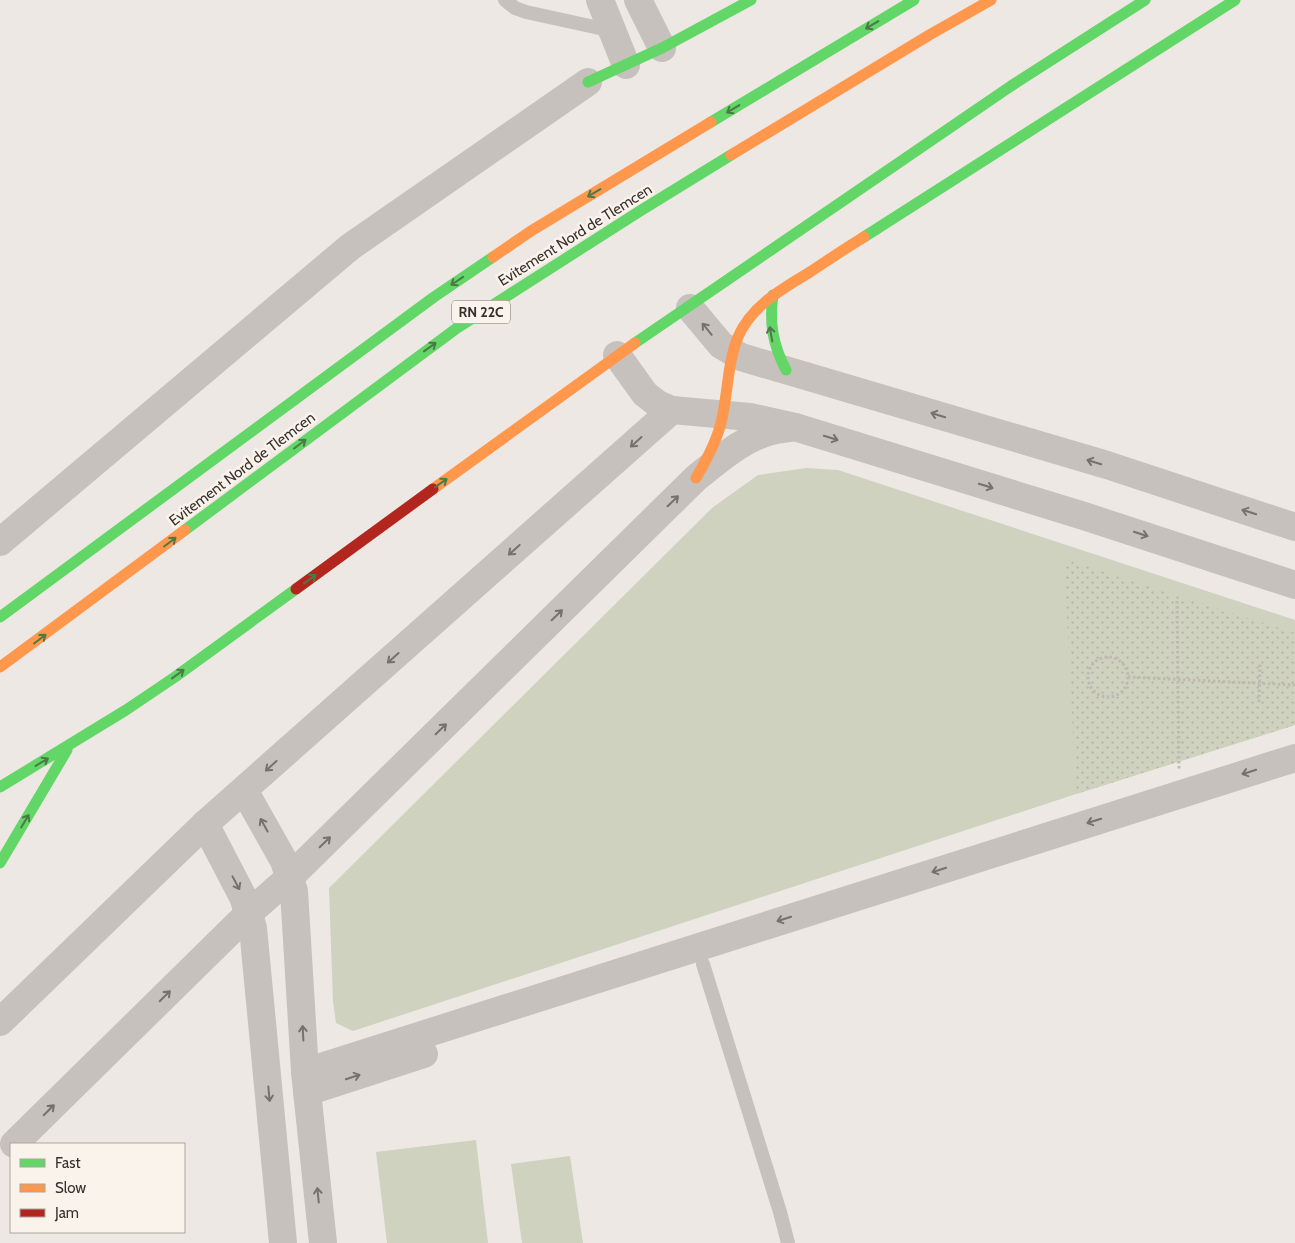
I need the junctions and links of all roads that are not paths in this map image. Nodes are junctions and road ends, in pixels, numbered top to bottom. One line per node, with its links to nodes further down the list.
1 (505, 0): 9 (lane)
2 (600, 0): 9 (street)
3 (638, 0): 10 (street)
4 (751, 0): 10 (main road)
5 (914, 0): 25 (main road, Evitement Nord de Tlemcen / RN 22C, one-way to 25)
6 (992, 0): 26 (main road, Evitement Nord de Tlemcen / RN 22C, one-way to 6)
7 (1145, 0): 14 (main road)
8 (1235, 0): 13 (main road)
9 (612, 31): 11 (street)
10 (662, 48): 11 (main road)
11 (626, 65): 12 (main road)
12 (588, 82): 23 (street)
13 (773, 294): 15 (main road); 17 (main road, one-way to 13)
14 (690, 308): 15 (street, one-way to 14); 16 (main road)
15 (732, 352): 17 (street); 19 (main road)
16 (617, 355): 18 (street); 27 (main road, one-way to 16)
17 (786, 370): 22 (street, one-way to 17)
18 (672, 410): 19 (street); 31 (street, one-way to 31)
19 (723, 415): 20 (street); 21 (main road)
20 (795, 427): 21 (street); 24 (street, one-way to 24)
21 (696, 478): 34 (street, one-way to 21)
22 (1295, 527)
23 (0, 542)
24 (1295, 585)
25 (0, 618)
26 (0, 667)
27 (68, 747): 30 (main road, one-way to 27); 33 (main road, one-way to 27)
28 (1295, 758): 38 (street, one-way to 38)
29 (1295, 776): 36 (street)
30 (0, 787)
31 (244, 790): 32 (street); 34 (street, one-way to 31)
32 (205, 824): 35 (street, one-way to 35); 37 (street)
33 (0, 862)
34 (290, 877): 35 (street); 38 (street, one-way to 34)
35 (249, 913): 39 (street, one-way to 35); 42 (street, one-way to 42)
36 (703, 964): 38 (street, one-way to 36); 44 (lane)
37 (0, 1022)
38 (306, 1082): 43 (street, one-way to 38)
39 (15, 1143)
40 (10, 1148): 41 (street)
41 (0, 1158)
42 (283, 1243)
43 (323, 1243)
44 (788, 1243)

